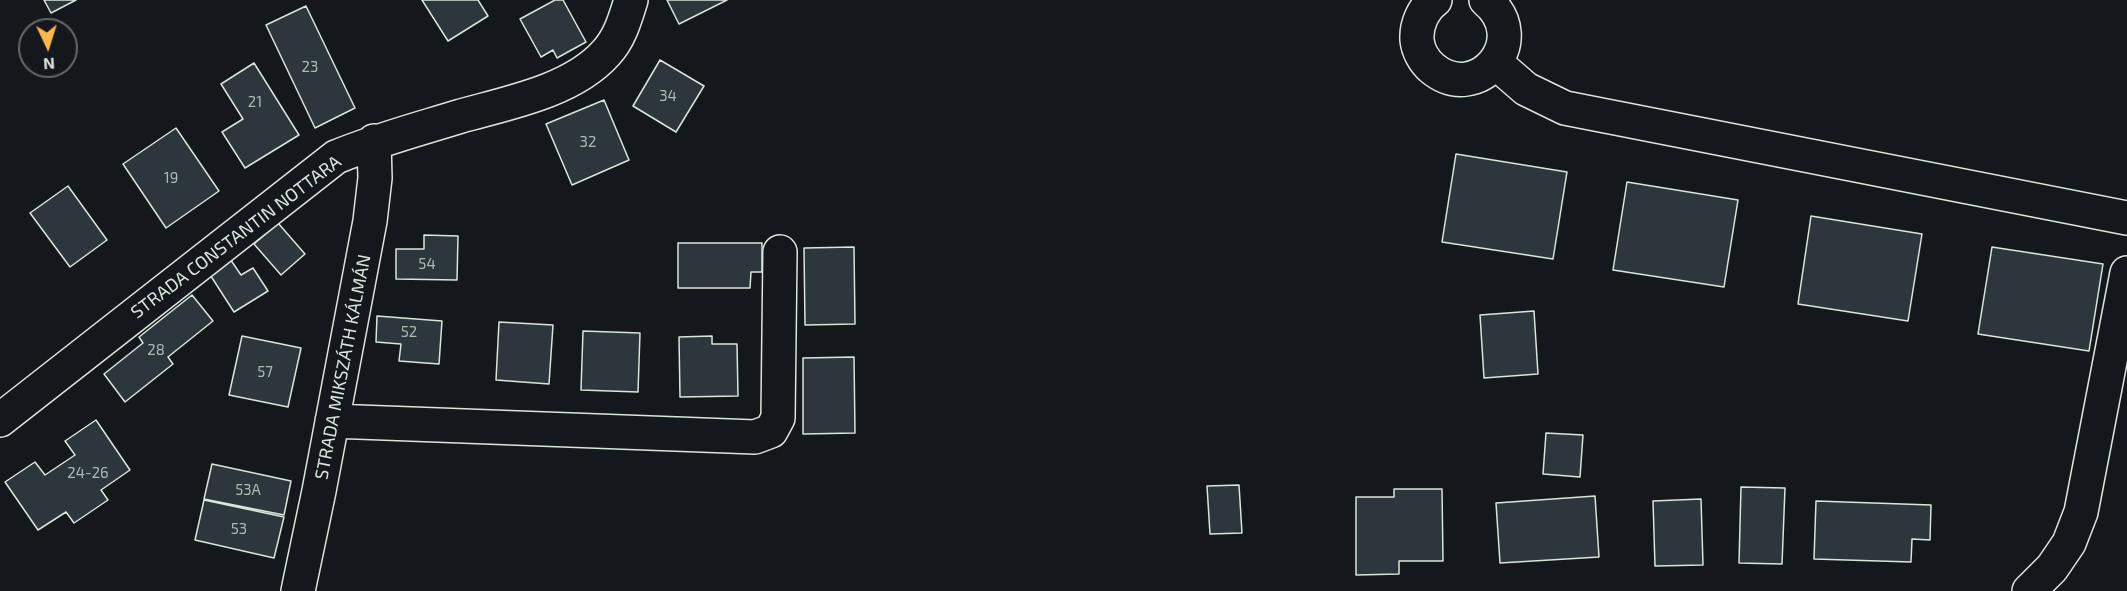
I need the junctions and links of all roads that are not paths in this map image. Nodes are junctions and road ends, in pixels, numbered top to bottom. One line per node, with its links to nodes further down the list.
1 (631, 0): 5 (street, STRADA CONSTANTIN NOTTARA)
2 (1435, 0): 4 (street)
3 (1486, 0): 4 (street)
4 (1496, 63): 6 (street)
5 (374, 141): 9 (street, STRADA CONSTANTIN NOTTARA); 10 (street, STRADA MIKSZÁTH KÁLMÁN)
6 (2127, 218)
7 (780, 252): 10 (street)
8 (2127, 273): 12 (street)
9 (0, 420)
10 (332, 421): 11 (street, STRADA MIKSZÁTH KÁLMÁN)
11 (298, 591)
12 (2029, 591)

